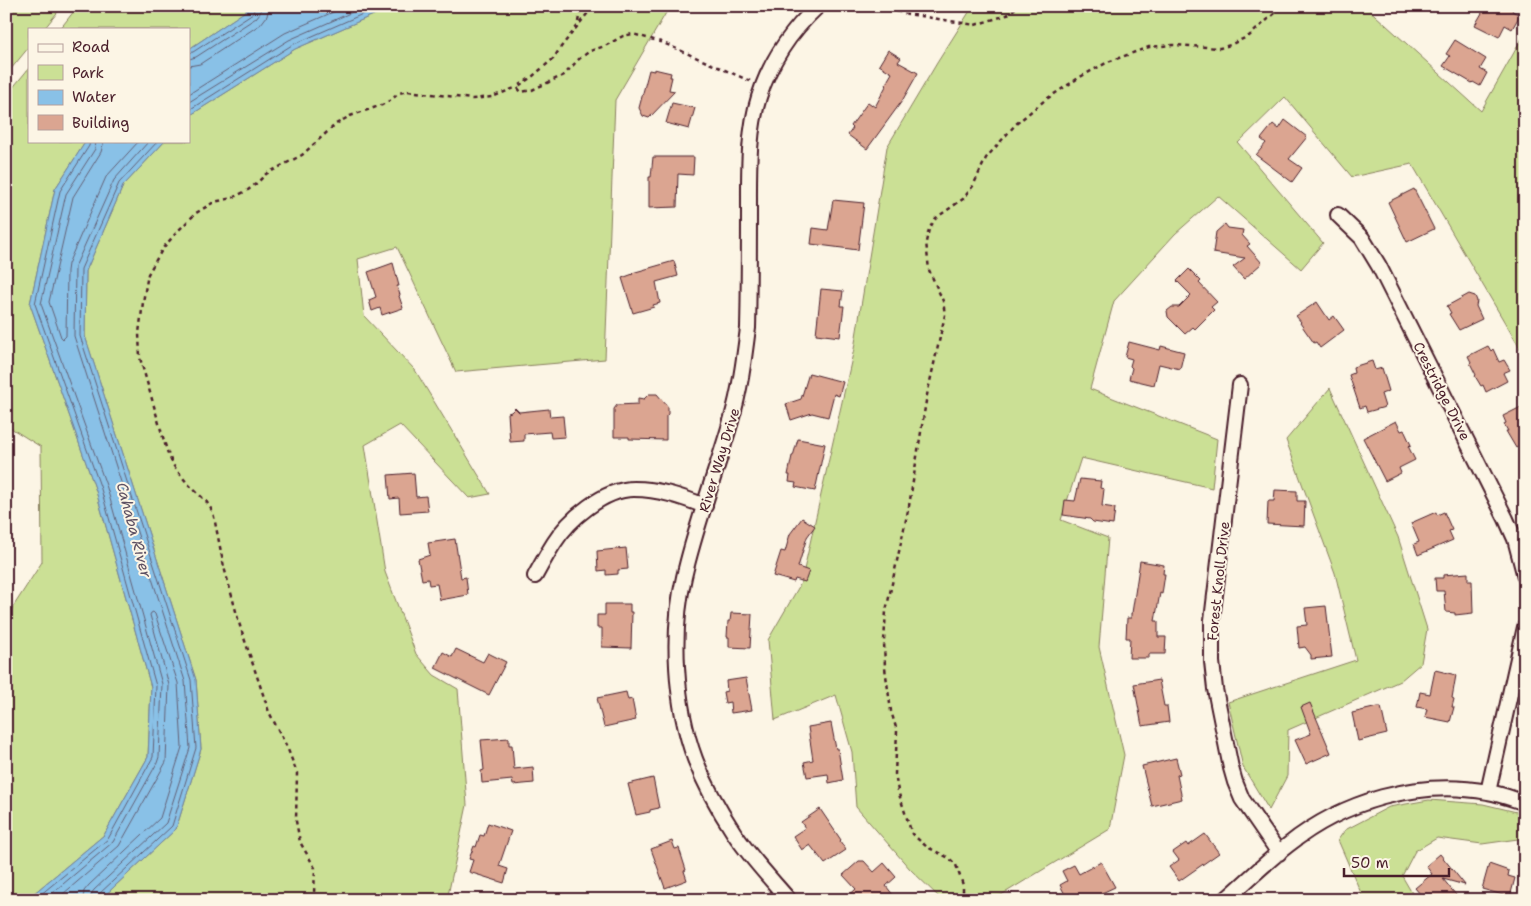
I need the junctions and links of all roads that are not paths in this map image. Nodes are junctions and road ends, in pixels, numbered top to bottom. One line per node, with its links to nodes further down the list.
1 (818, 6): 4 (street, River Way Drive)
2 (1338, 215): 6 (street, Crestridge Drive)
3 (1240, 385): 10 (street, Forest Knoll Drive)
4 (705, 506): 5 (street); 11 (street, River Way Drive)
5 (535, 576)
6 (1525, 578)
7 (1525, 627): 8 (street)
8 (1488, 792): 9 (street); 10 (street)
9 (1525, 803)
10 (1279, 853): 12 (street)
11 (789, 900)
12 (1224, 900)

